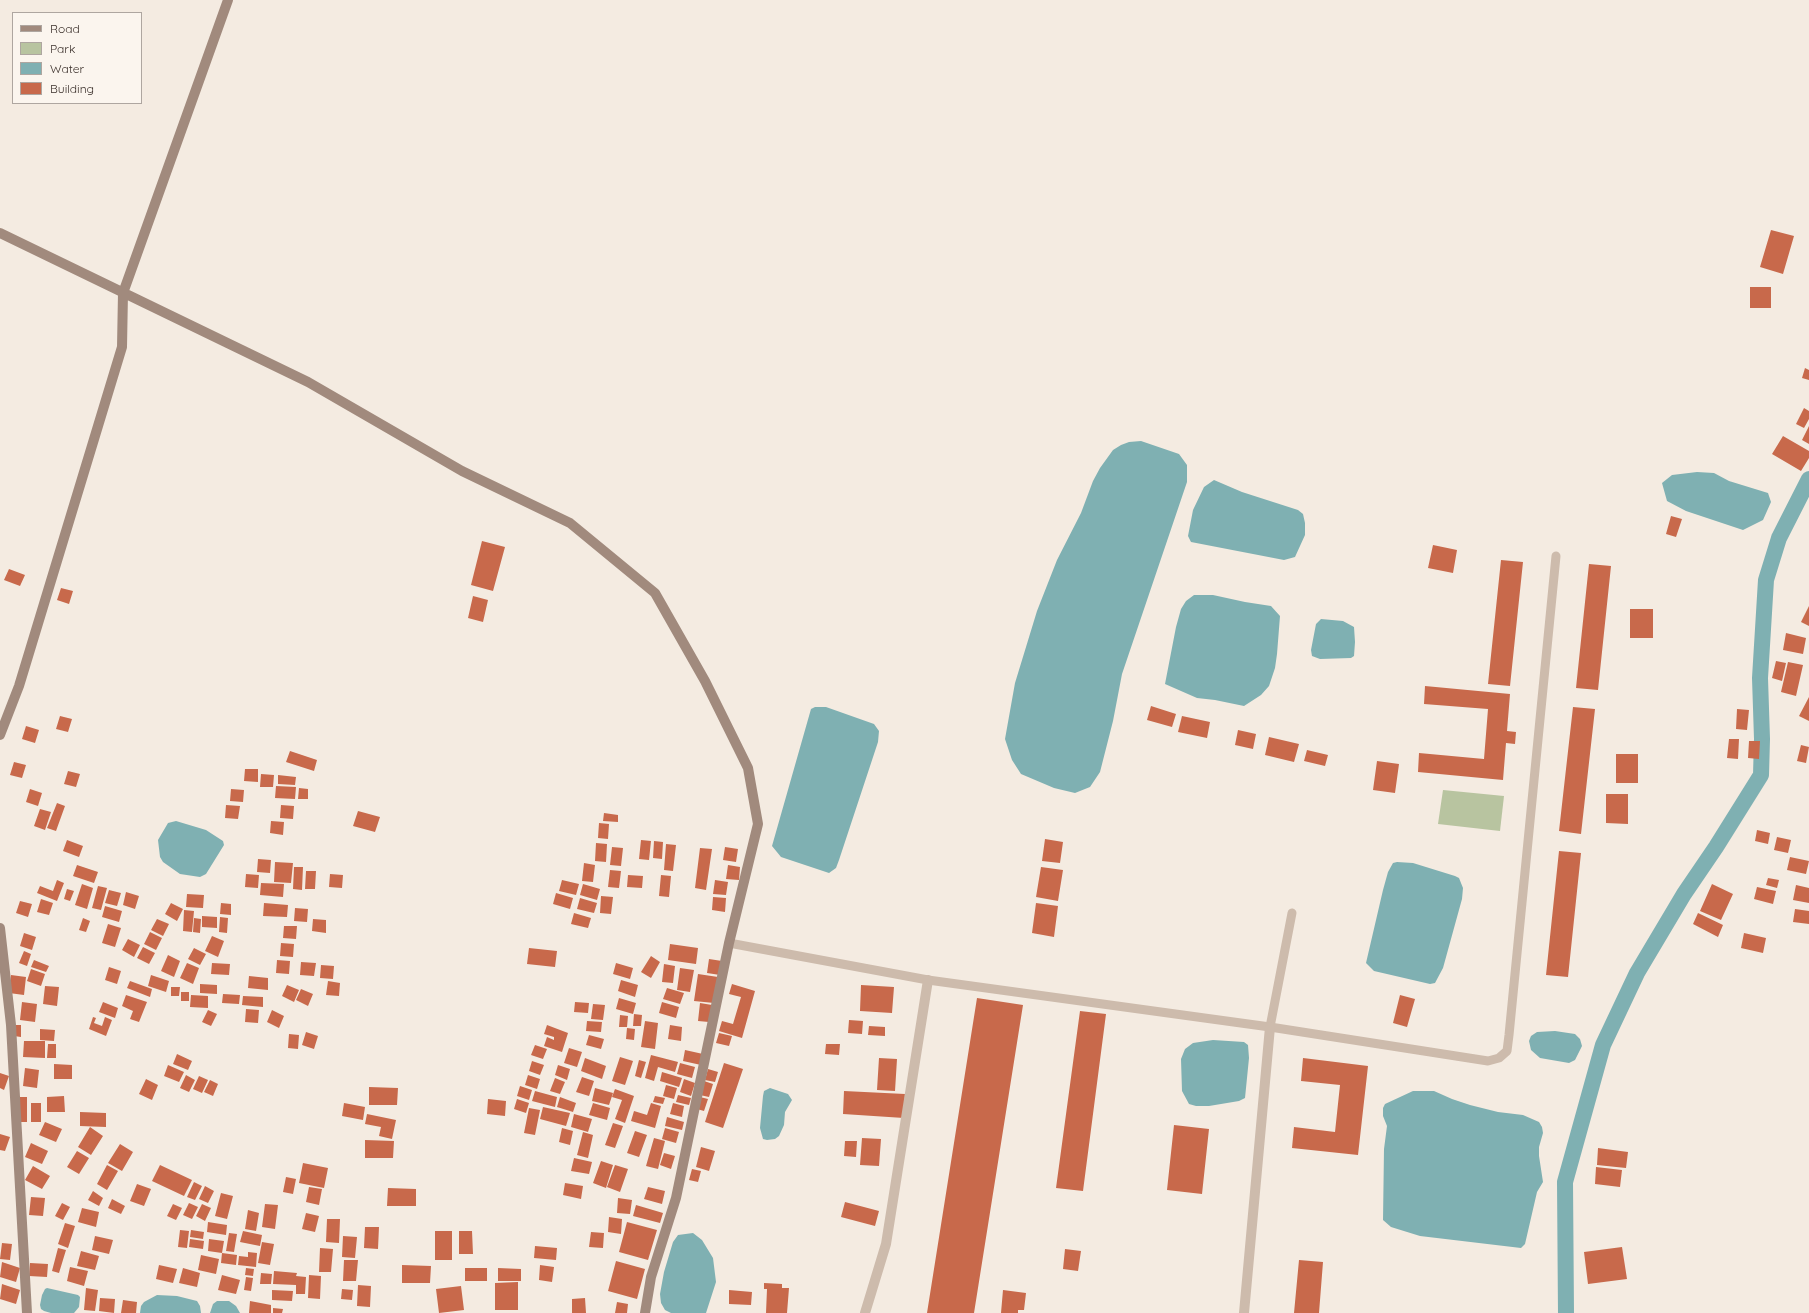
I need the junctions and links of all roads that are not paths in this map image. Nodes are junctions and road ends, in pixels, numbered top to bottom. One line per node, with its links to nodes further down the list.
1 (228, 0): 3 (street)
2 (0, 233): 3 (street)
3 (123, 293): 5 (street); 8 (street)
4 (1556, 556): 10 (lane)
5 (0, 735)
6 (1292, 913): 10 (lane)
7 (0, 928): 11 (street)
8 (729, 943): 9 (lane); 12 (street)
9 (928, 980): 10 (lane); 13 (street)
10 (1270, 1027): 14 (street)
11 (27, 1313)
12 (645, 1313)
13 (865, 1313)
14 (1244, 1313)

